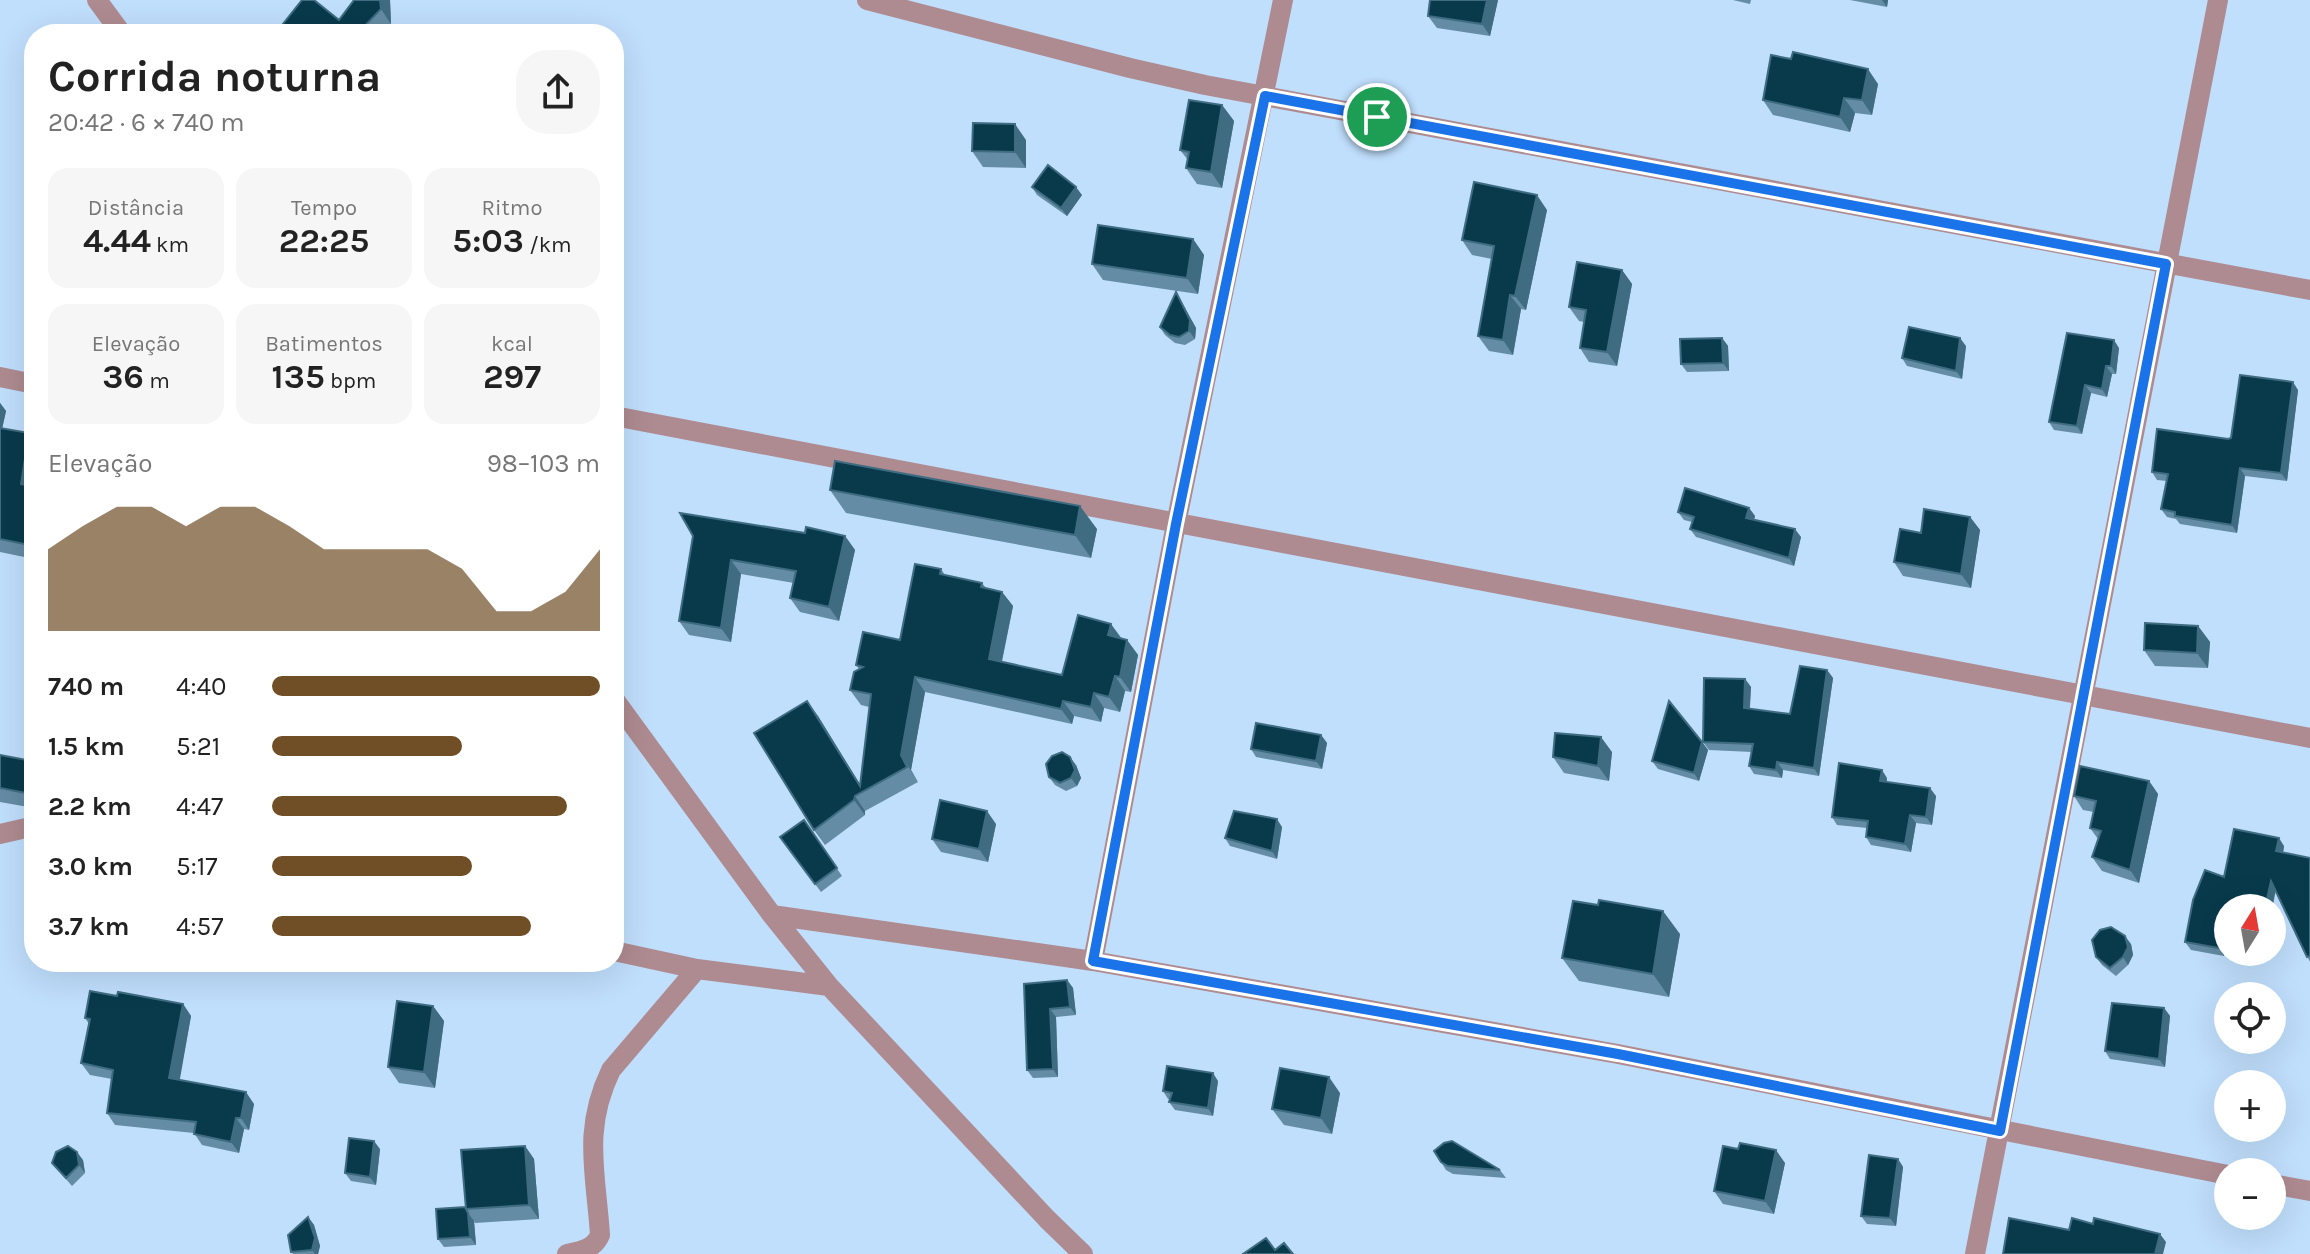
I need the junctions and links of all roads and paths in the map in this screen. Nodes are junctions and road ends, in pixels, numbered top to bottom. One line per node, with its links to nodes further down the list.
1 (97, 0): 5 (street)
2 (867, 0): 6 (street)
3 (1283, 0): 6 (street)
4 (2218, 0): 7 (street)
5 (115, 24)
6 (1265, 96): 7 (street); 12 (street)
7 (2166, 264): 8 (street); 13 (street)
8 (2310, 290)
9 (0, 377): 10 (street)
10 (24, 382)
11 (624, 418): 12 (street)
12 (1176, 524): 13 (street); 22 (street)
13 (2083, 694): 15 (street); 25 (street)
14 (624, 713): 20 (street)
15 (2310, 738)
16 (0, 822): 17 (street)
17 (24, 828)
18 (24, 830): 19 (street)
19 (0, 834)
20 (772, 915): 22 (street); 24 (street)
21 (624, 953): 23 (street)
22 (1093, 961): 25 (street)
23 (697, 969): 24 (street); 29 (street)
24 (829, 986): 30 (street)
25 (2000, 1131): 26 (street); 31 (street)
26 (2214, 1172)
27 (2286, 1187): 28 (street)
28 (2310, 1191)
29 (567, 1254)
30 (1083, 1254)
31 (1975, 1254)

